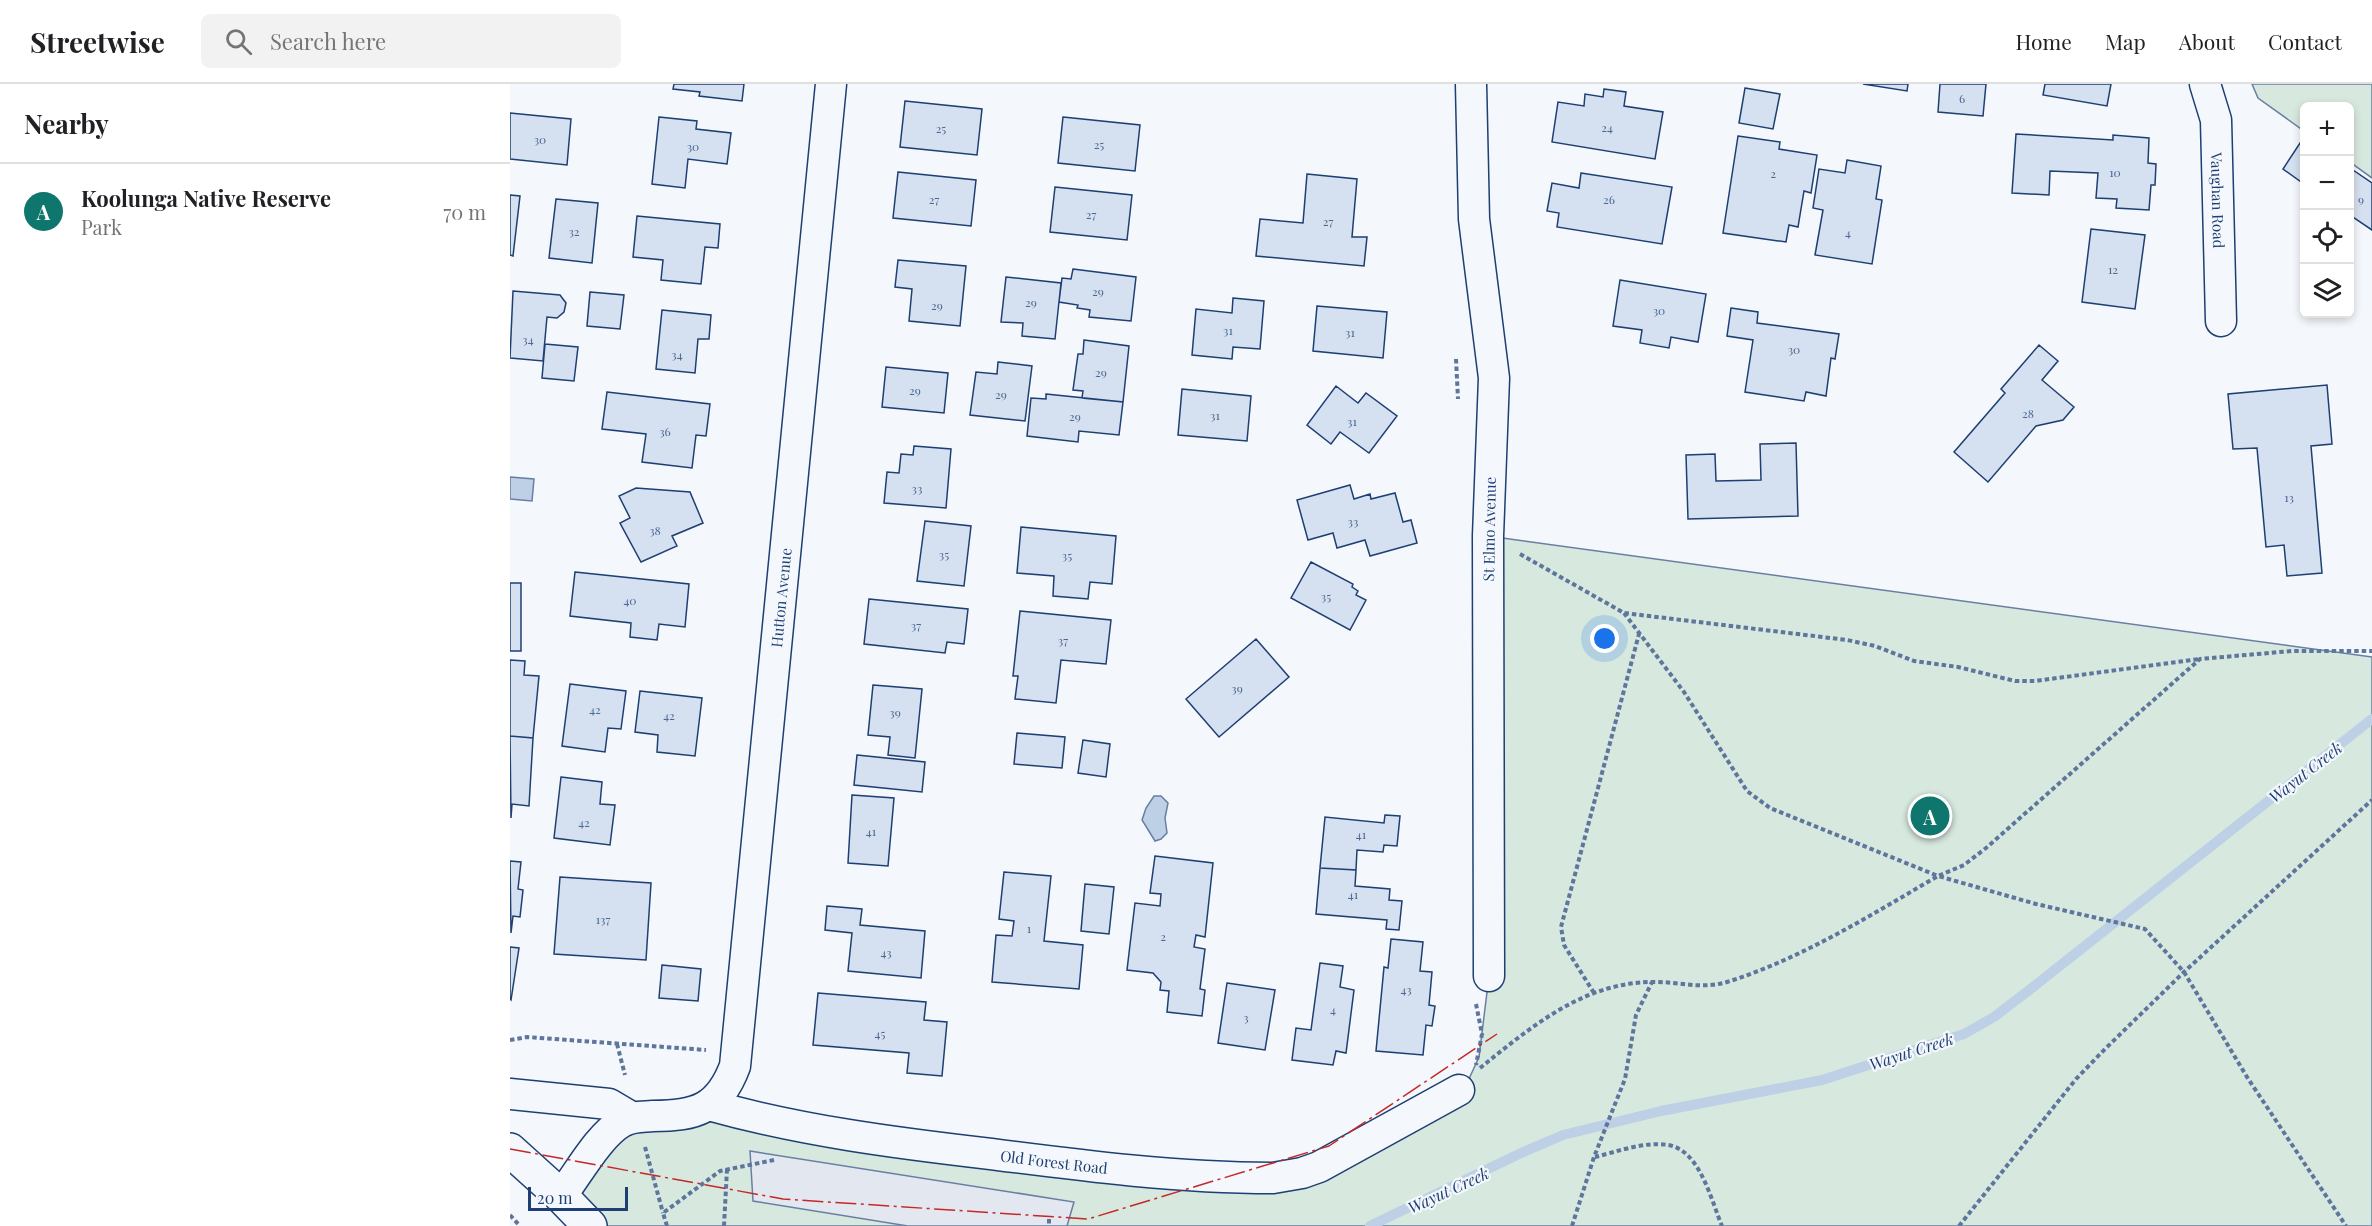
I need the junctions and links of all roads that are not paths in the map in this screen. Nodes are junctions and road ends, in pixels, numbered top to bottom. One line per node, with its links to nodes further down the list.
1 (831, 84): 8 (street, Hutton Avenue)
2 (1471, 84): 5 (street, St Elmo Avenue)
3 (2205, 84): 4 (street, Vaughan Road)
4 (2221, 321)
5 (1482, 988)
6 (1459, 1090): 8 (street, Old Forest Road)
7 (510, 1094): 9 (street)
8 (709, 1105): 9 (street)
9 (638, 1129): 11 (street)
10 (510, 1150): 11 (main road)
11 (561, 1196): 12 (main road)
12 (590, 1226)

